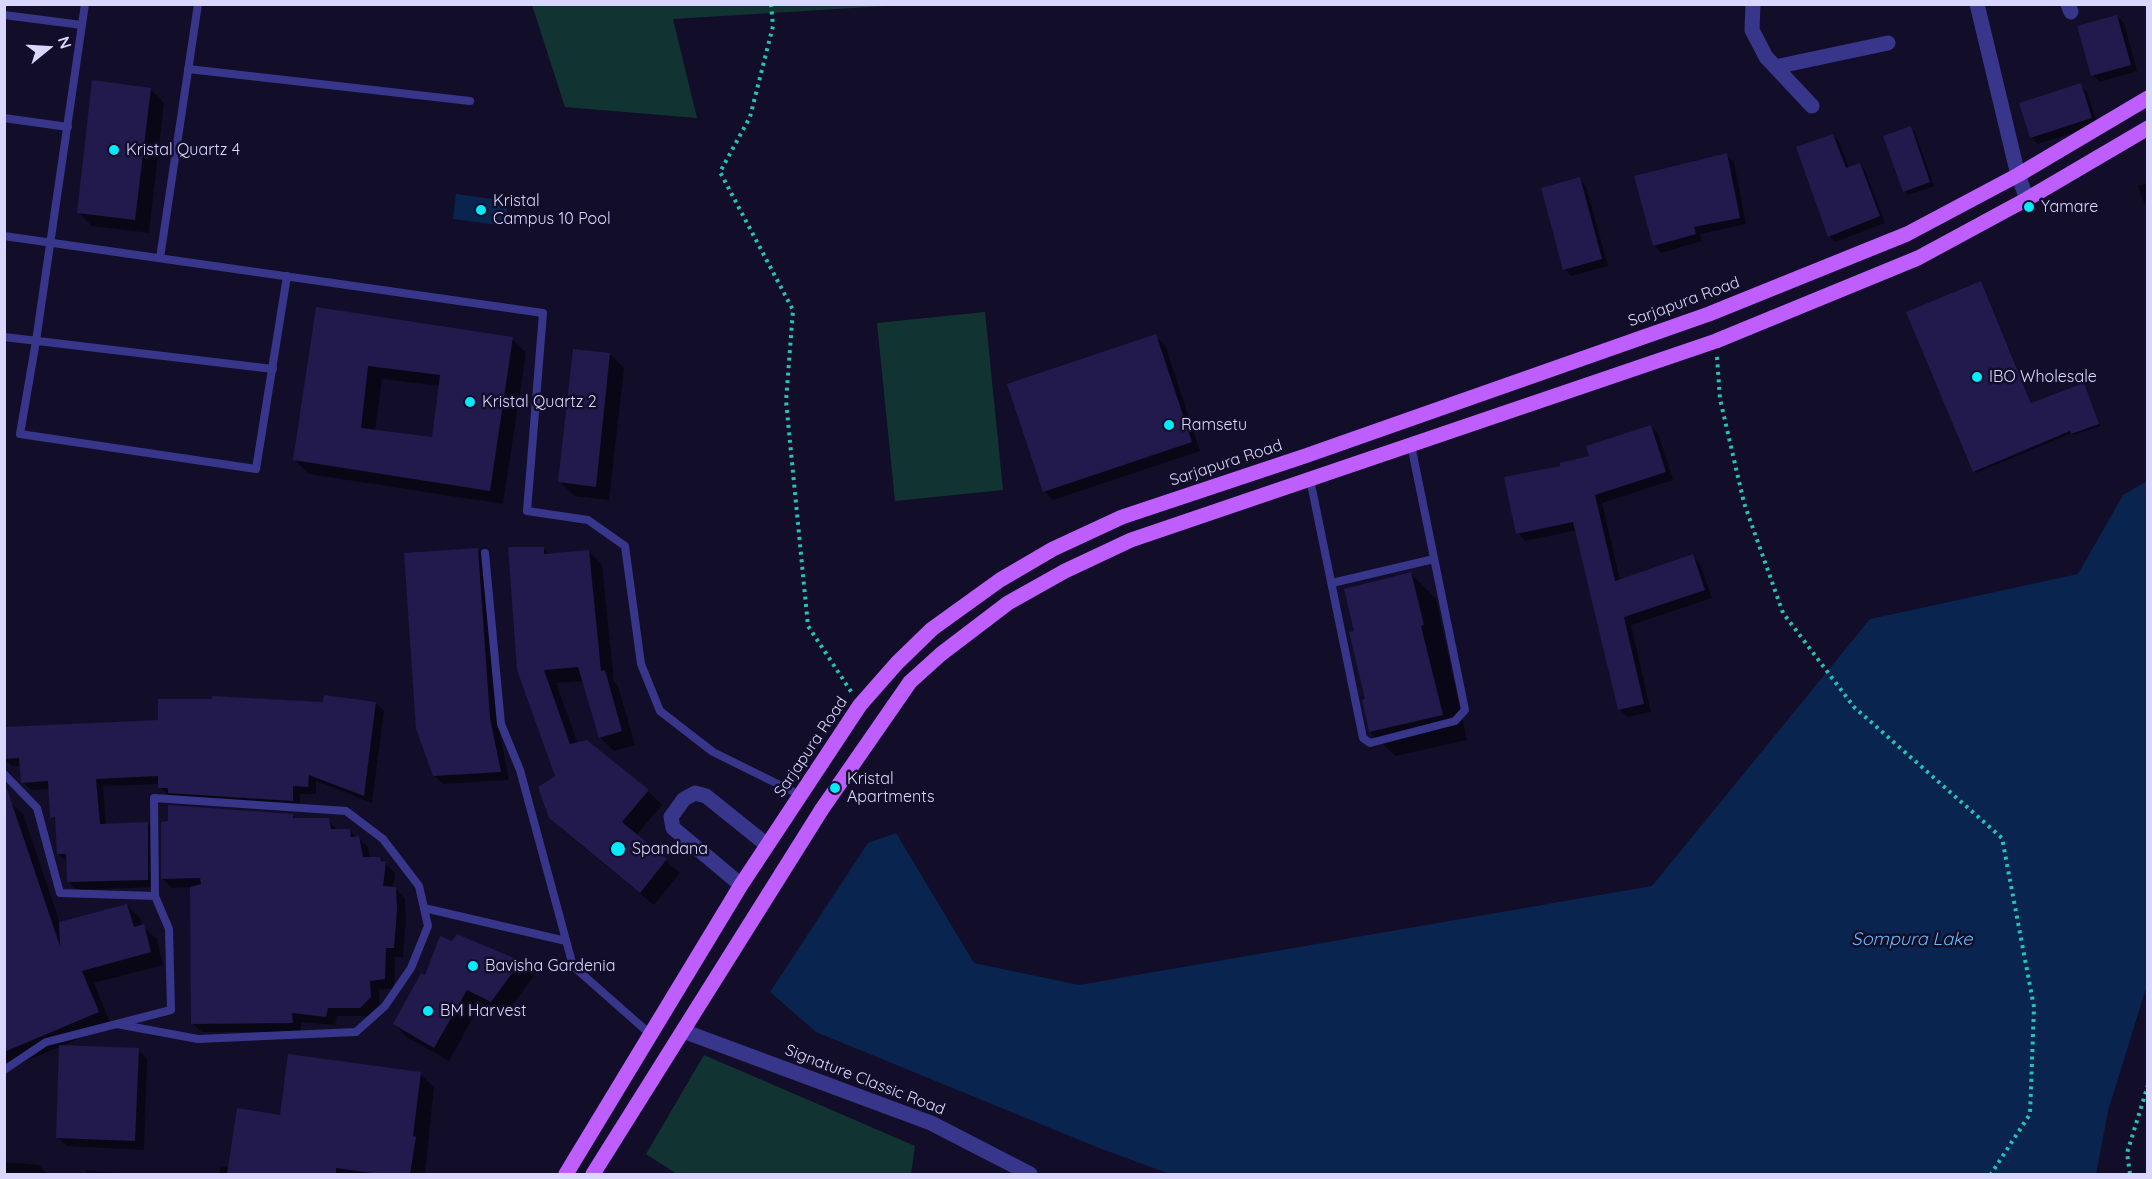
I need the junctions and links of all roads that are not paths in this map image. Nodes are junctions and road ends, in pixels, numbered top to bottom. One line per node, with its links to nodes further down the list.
1 (85, 4): 6 (lane)
2 (198, 4): 9 (lane)
3 (1753, 4): 8 (street)
4 (1977, 4): 16 (street)
5 (4, 15): 6 (lane)
6 (82, 25): 14 (lane)
7 (1888, 43): 8 (street)
8 (1775, 67): 12 (street)
9 (188, 69): 11 (lane); 20 (lane)
10 (2148, 98): 16 (main road, Sarjapura Road)
11 (470, 101)
12 (1812, 106)
13 (4, 118): 14 (lane)
14 (68, 127): 19 (lane)
15 (2148, 128): 17 (main road)
16 (2018, 175): 17 (street); 25 (main road, Sarjapura Road)
17 (2027, 199): 26 (main road)
18 (4, 236): 19 (lane)
19 (51, 242): 20 (lane); 23 (lane)
20 (160, 258): 21 (lane)
21 (286, 276): 24 (lane); 33 (lane)
22 (4, 337): 23 (lane)
23 (36, 341): 24 (lane); 24 (lane)
24 (273, 369)
25 (1476, 396): 26 (main road); 33 (main road, Sarjapura Road)
26 (1486, 420): 27 (main road)
27 (1411, 446): 28 (main road); 30 (lane)
28 (1310, 478): 31 (lane); 34 (main road)
29 (484, 554): 39 (lane)
30 (1434, 559): 31 (lane); 31 (lane)
31 (1332, 584)
32 (4, 774): 37 (lane)
33 (800, 795): 34 (main road); 35 (main road, Sarjapura Road)
34 (822, 809): 41 (main road)
35 (767, 845): 36 (main road, Sarjapura Road); 36 (street)
36 (741, 885): 42 (main road, Sarjapura Road)
37 (155, 896): 38 (lane); 40 (lane)
38 (424, 908): 39 (lane); 40 (lane)
39 (566, 941): 42 (lane)
40 (117, 1024): 43 (lane)
41 (683, 1031): 45 (main road); 46 (street, Signature Classic Road)
42 (650, 1034): 44 (main road, Sarjapura Road)
43 (4, 1070)
44 (570, 1168): 45 (main road)
45 (593, 1174)
46 (1030, 1174)

